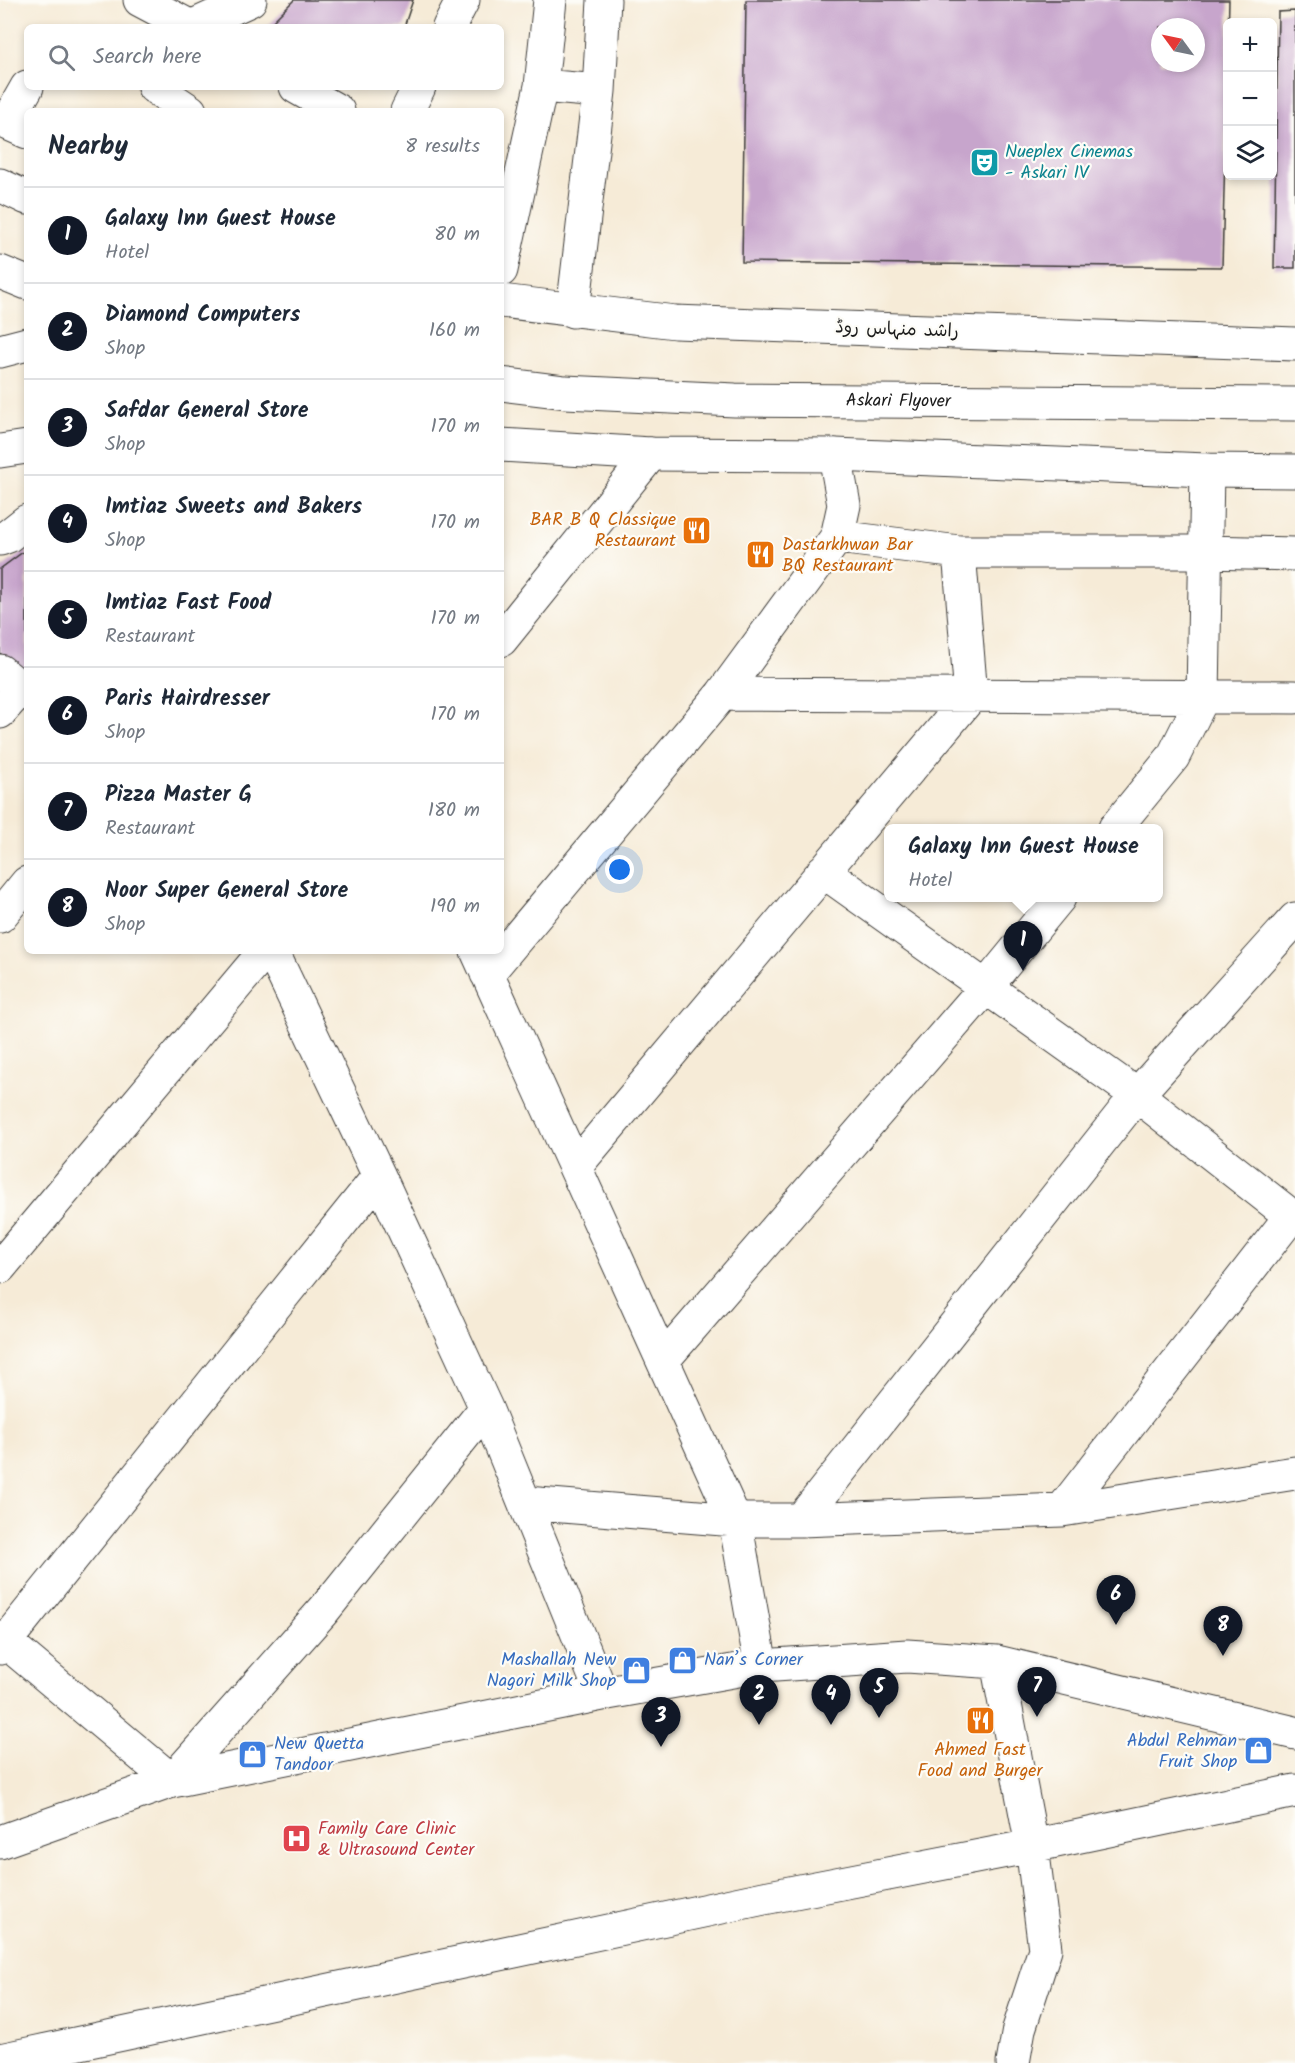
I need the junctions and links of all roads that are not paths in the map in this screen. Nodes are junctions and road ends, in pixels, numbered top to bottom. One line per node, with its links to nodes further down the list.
1 (140, 0): 6 (street)
2 (250, 0): 7 (street)
3 (463, 0): 8 (street)
4 (550, 0): 9 (street)
5 (604, 0): 14 (street)
6 (185, 24)
7 (198, 24)
8 (451, 24)
9 (541, 86): 14 (street); 21 (street)
10 (26, 90): 18 (street)
11 (158, 90): 15 (street)
12 (301, 90): 16 (street)
13 (417, 90): 17 (street)
14 (599, 91): 25 (street)
15 (186, 108)
16 (333, 108)
17 (408, 108)
18 (11, 124)
19 (0, 185): 20 (street)
20 (24, 197)
21 (504, 256)
22 (0, 272): 23 (street)
23 (24, 282)
24 (504, 301): 25 (street, راشد منہاس روڈ)
25 (573, 311): 26 (street, راشد منہاس روڈ)
26 (1295, 344)
27 (24, 345): 28 (street)
28 (0, 351)
29 (504, 384): 30 (street, Askari Flyover)
30 (1295, 404)
31 (504, 445): 34 (street)
32 (24, 447): 33 (street)
33 (0, 451)
34 (651, 454): 35 (street); 44 (street)
35 (835, 455): 36 (street); 39 (street)
36 (1208, 470): 37 (street); 42 (street)
37 (1295, 471)
38 (24, 523): 40 (street)
39 (837, 537): 41 (street); 45 (street)
40 (0, 539)
41 (959, 552): 42 (street); 46 (street)
42 (1206, 552): 43 (street); 47 (street)
43 (1295, 554)
44 (504, 636)
45 (722, 694): 46 (street); 55 (street)
46 (971, 696): 47 (street); 50 (street)
47 (1203, 697): 48 (street); 49 (street)
48 (1295, 697)
49 (1118, 824)
50 (823, 871): 59 (street); 61 (street)
51 (24, 888): 53 (street)
52 (1055, 902): 59 (street)
53 (0, 916)
54 (1295, 919): 60 (street)
55 (504, 937)
56 (262, 954): 64 (street)
57 (273, 954): 62 (street)
58 (482, 962): 61 (street)
59 (985, 988): 60 (street); 65 (street)
60 (1137, 1095): 63 (street); 71 (street)
61 (575, 1167): 65 (street)
62 (379, 1176): 66 (street); 72 (street)
63 (1293, 1217): 69 (street)
64 (0, 1267)
65 (663, 1360): 70 (street)
66 (486, 1408): 68 (street); 77 (street)
67 (1295, 1473): 69 (street)
68 (526, 1503): 70 (street); 75 (street)
69 (1062, 1510): 71 (street)
70 (735, 1520): 71 (street); 74 (street)
71 (801, 1520)
72 (2, 1642): 77 (street)
73 (997, 1662): 74 (street); 76 (street); 80 (street)
74 (761, 1666): 75 (street)
75 (602, 1694): 77 (street)
76 (1295, 1733)
77 (172, 1781): 79 (street)
78 (1295, 1791): 80 (street)
79 (0, 1842)
80 (1032, 1846): 81 (street); 82 (street)
81 (0, 2060)
82 (1013, 2063)

